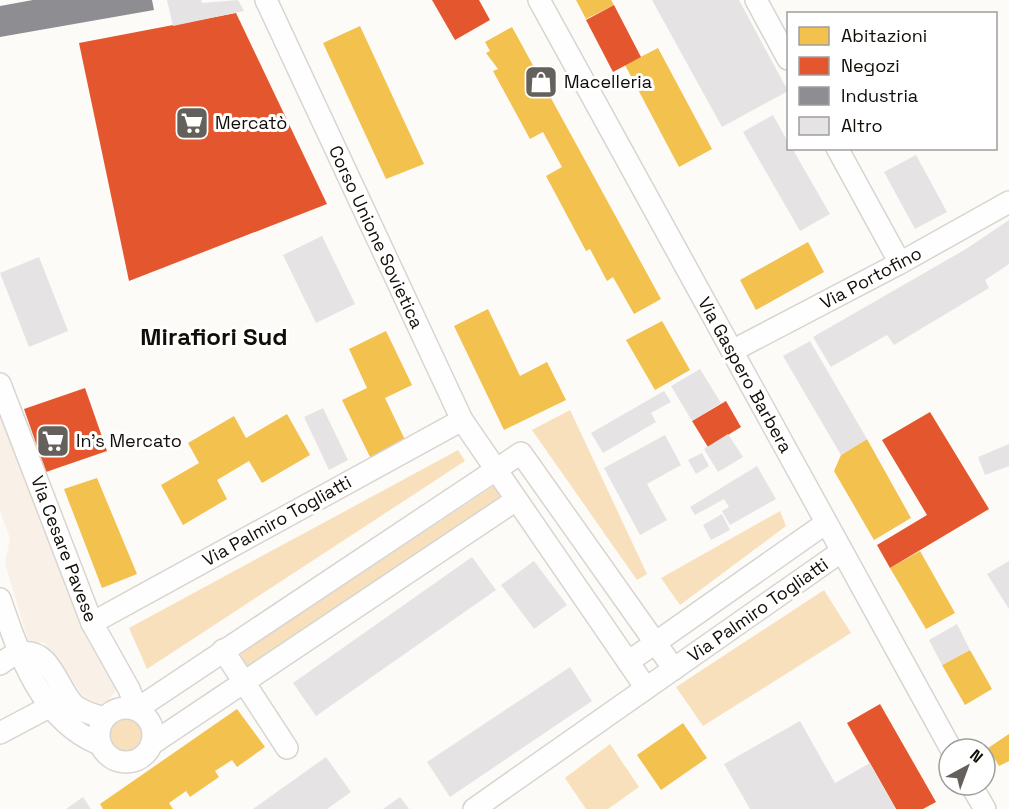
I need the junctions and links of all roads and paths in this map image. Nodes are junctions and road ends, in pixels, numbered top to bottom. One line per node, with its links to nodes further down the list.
1 (266, 0): 10 (street, Corso Unione Sovietica)
2 (539, 0): 8 (street, Via Gaspero Barbera)
3 (756, 0): 4 (street)
4 (787, 55)
5 (838, 150): 7 (street)
6 (1009, 202): 7 (street, Via Portofino)
7 (900, 263): 8 (street, Via Portofino)
8 (732, 351): 13 (street, Via Gaspero Barbera)
9 (0, 384): 16 (street, Via Cesare Pavese)
10 (462, 420): 11 (street, Corso Unione Sovietica); 16 (street, Via Palmiro Togliatti)
11 (495, 469): 12 (street); 17 (street, Via Palmiro Togliatti); 18 (street, Via Palmiro Togliatti)
12 (516, 500): 20 (street); 23 (street)
13 (825, 523): 14 (street, Via Gaspero Barbera); 17 (street, Via Palmiro Togliatti)
14 (842, 551): 22 (street, Via Palmiro Togliatti); 29 (street, Via Gaspero Barbera)
15 (1, 608): 19 (street)
16 (92, 623): 26 (street, Via Cesare Pavese)
17 (655, 643): 20 (street, Via Palmiro Togliatti); 22 (street, Via Palmiro Togliatti)
18 (223, 650): 23 (street); 26 (street, Via Palmiro Togliatti)
19 (20, 652): 21 (street); 25 (street); 27 (street)
20 (628, 662): 24 (street)
21 (0, 664)
22 (674, 669): 24 (street, Via Palmiro Togliatti)
23 (243, 681): 30 (street); 32 (street)
24 (646, 688): 33 (street, Via Palmiro Togliatti)
25 (49, 707): 28 (street); 31 (street)
26 (137, 710): 27 (street); 30 (street)
27 (104, 718): 31 (street)
28 (0, 733)
29 (944, 737)
30 (153, 743): 31 (street)
31 (99, 744)
32 (287, 748)
33 (474, 809)

